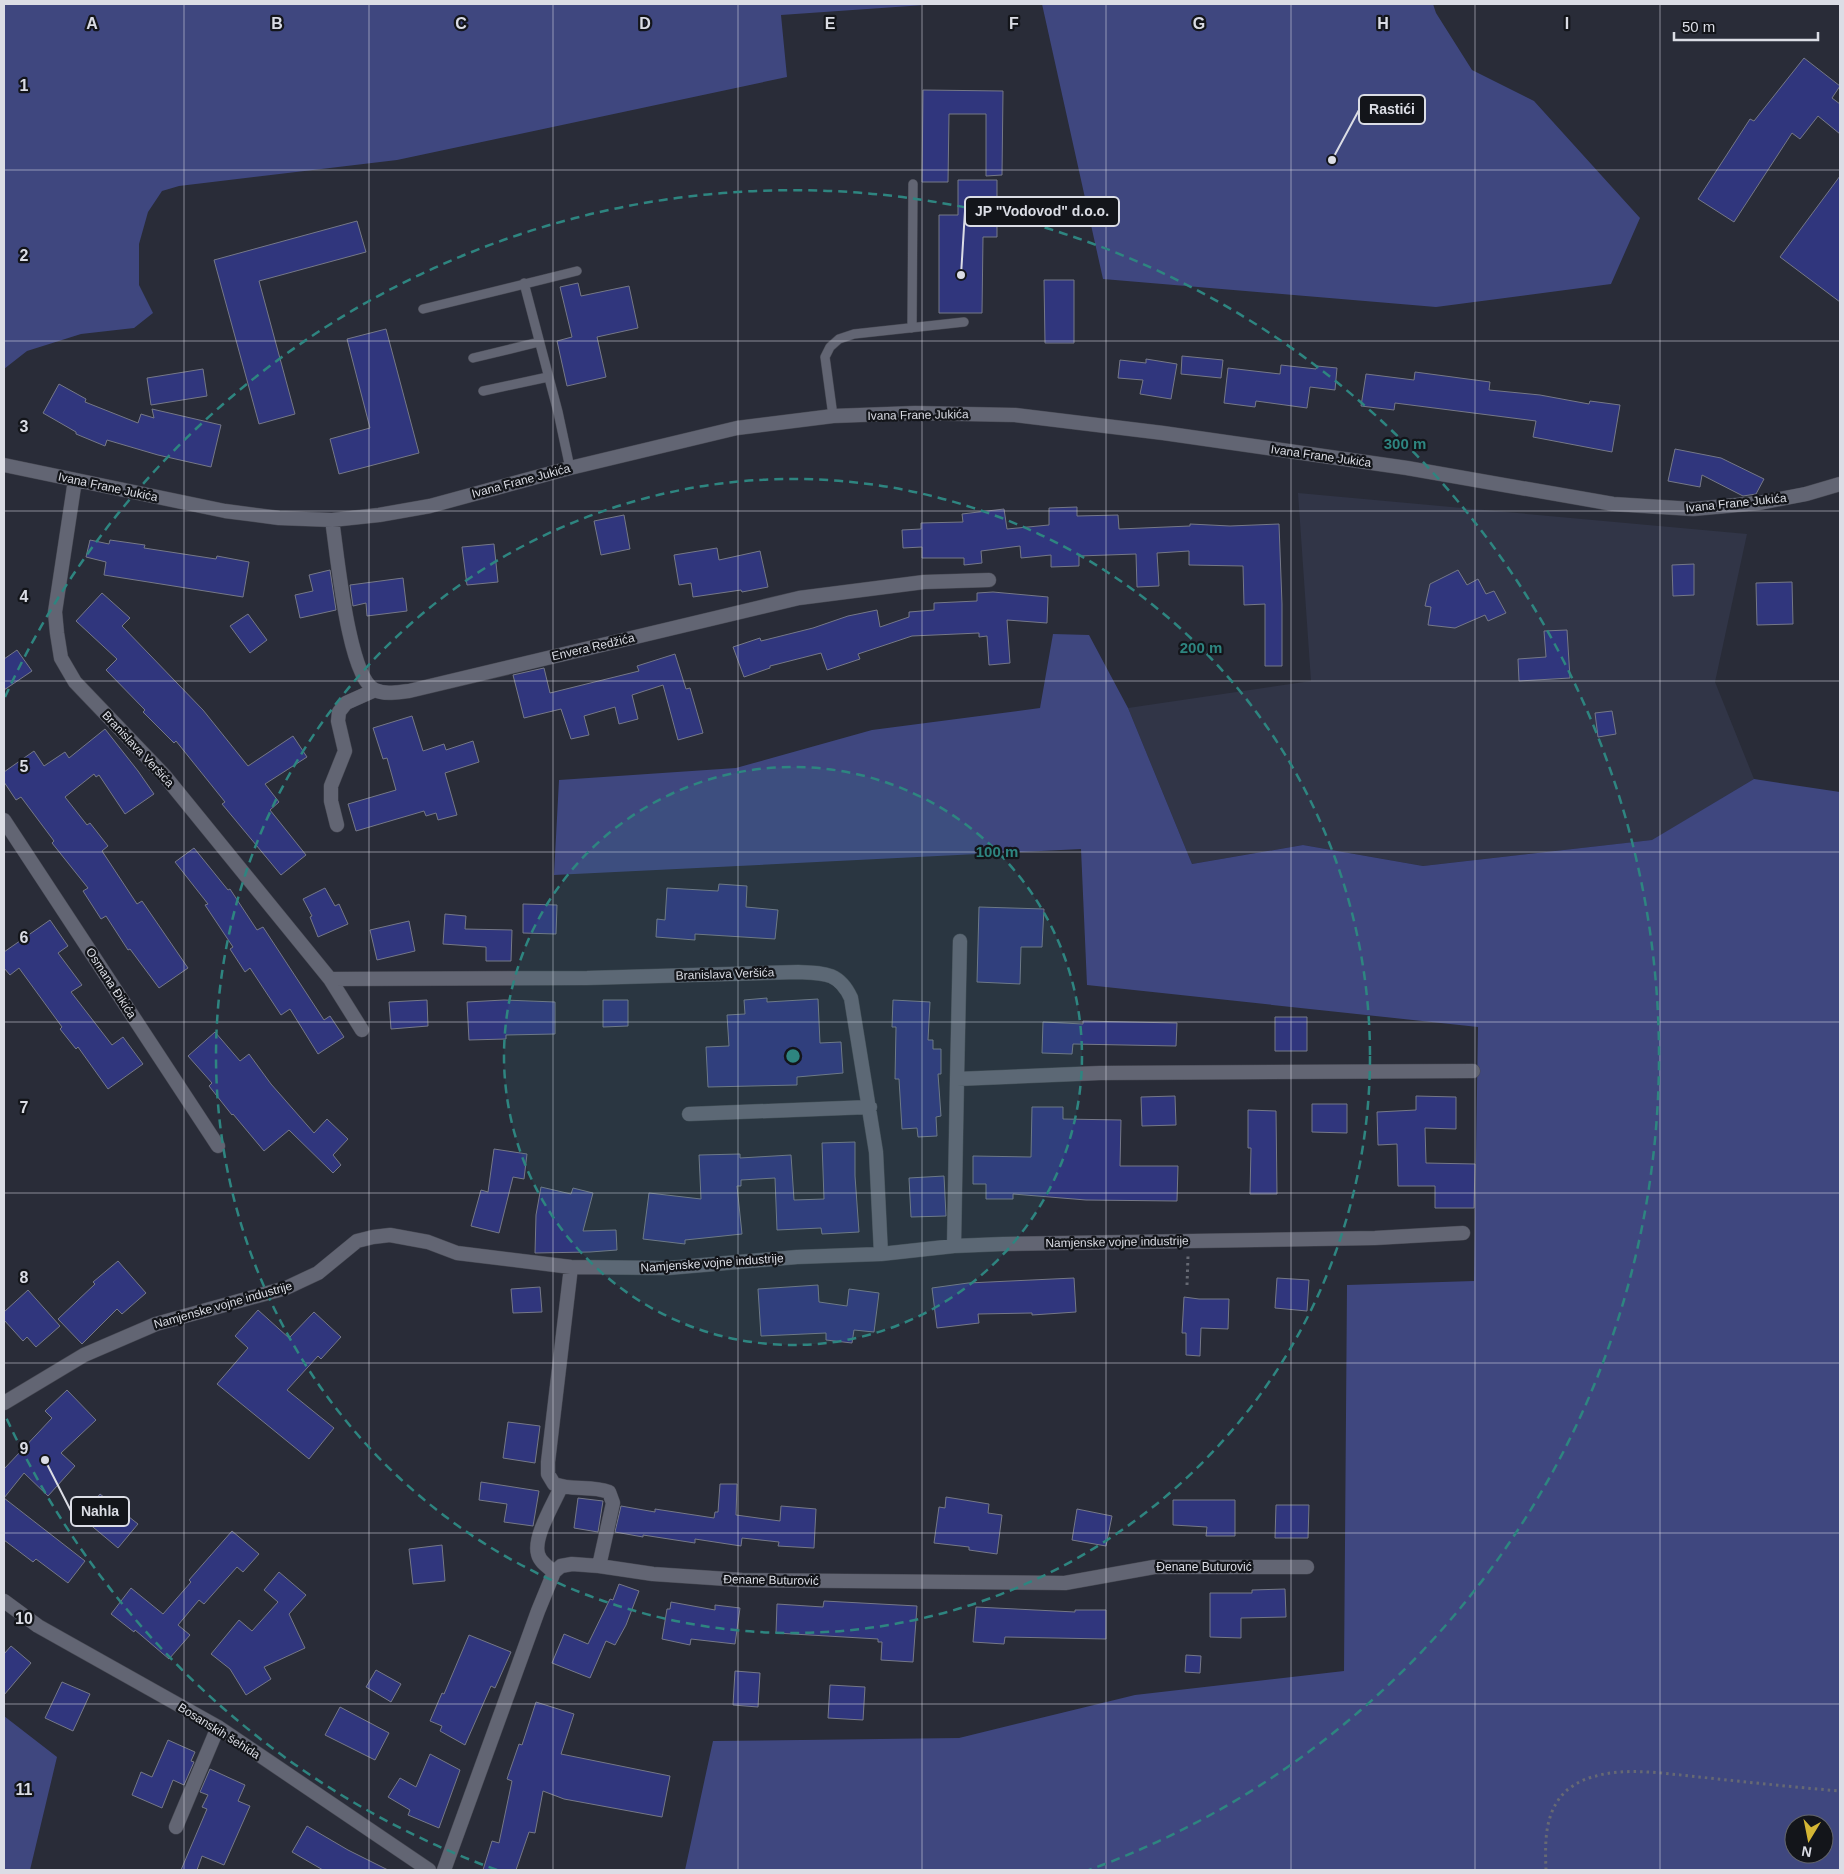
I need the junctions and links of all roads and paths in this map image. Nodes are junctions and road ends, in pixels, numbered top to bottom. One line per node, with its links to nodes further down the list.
1 (914, 184): 6 (lane)
2 (577, 270): 3 (lane)
3 (524, 283): 4 (lane); 7 (lane)
4 (423, 308)
5 (964, 322): 6 (lane)
6 (912, 328): 11 (lane)
7 (539, 342): 8 (lane); 9 (lane)
8 (473, 358)
9 (548, 376): 10 (lane); 13 (lane)
10 (483, 391)
11 (833, 416): 13 (street, Ivana Frane Jukića); 15 (street, Ivana Frane Jukića)
12 (4, 466): 14 (street, Ivana Frane Jukića)
13 (570, 468): 16 (street, Ivana Frane Jukića)
14 (75, 480): 16 (street, Ivana Frane Jukića); 22 (street, Branislava Veršića)
15 (1840, 484)
16 (332, 520): 18 (street)
17 (989, 580): 18 (street, Envera Redžića)
18 (375, 690): 20 (street)
19 (4, 820): 28 (street, Osmana Đikića)
20 (337, 825)
21 (960, 941): 25 (street)
22 (330, 979): 23 (street, Branislava Veršića); 26 (street, Branislava Veršića)
23 (362, 1030)
24 (1473, 1070): 25 (street)
25 (957, 1079): 31 (street)
26 (870, 1106): 27 (street); 32 (street, Branislava Veršića)
27 (689, 1114)
28 (218, 1146)
29 (1463, 1233): 30 (street, Namjenske vojne industrije)
30 (1188, 1241): 31 (street, Namjenske vojne industrije); 34 (path)
31 (954, 1246): 32 (street, Namjenske vojne industrije)
32 (881, 1254): 33 (street, Namjenske vojne industrije)
33 (571, 1267): 35 (street, Namjenske vojne industrije); 36 (street)
34 (1187, 1285)
35 (4, 1403)
36 (561, 1487): 37 (street); 39 (street)
37 (600, 1566): 38 (street, Đenane Buturović); 39 (street, Đenane Buturović)
38 (1307, 1567)
39 (554, 1572): 45 (street)
40 (4, 1601): 41 (street, Bosanskih šehida)
41 (218, 1727): 43 (street); 44 (street, Bosanskih šehida)
42 (1840, 1791): 46 (path)
43 (176, 1827)
44 (429, 1870)
45 (444, 1870)
46 (1546, 1870)

